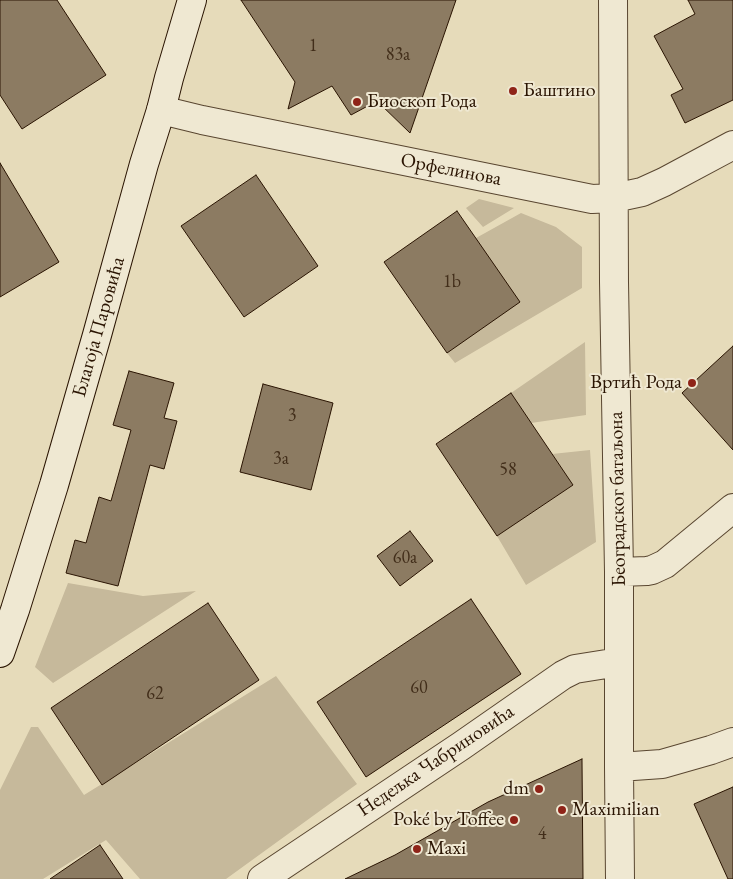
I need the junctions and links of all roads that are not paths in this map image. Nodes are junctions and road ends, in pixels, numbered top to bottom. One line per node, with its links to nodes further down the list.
1 (192, 0): 3 (street, Благоја Паровића)
2 (613, 0): 5 (street, Београдског батаљона)
3 (161, 110): 5 (street, Орфелинова); 8 (street, Благоја Паровића)
4 (733, 145): 5 (street, Орфелинова)
5 (614, 198): 7 (street, Београдског батаљона)
6 (733, 508): 7 (street)
7 (619, 572): 9 (street, Београдског батаљона)
8 (0, 653)
9 (619, 662): 11 (street, Београдског батаљона); 12 (street, Недељка Чабриновића)
10 (733, 742): 11 (street)
11 (619, 767): 13 (street, Београдског батаљона)
12 (262, 879)
13 (620, 879)

